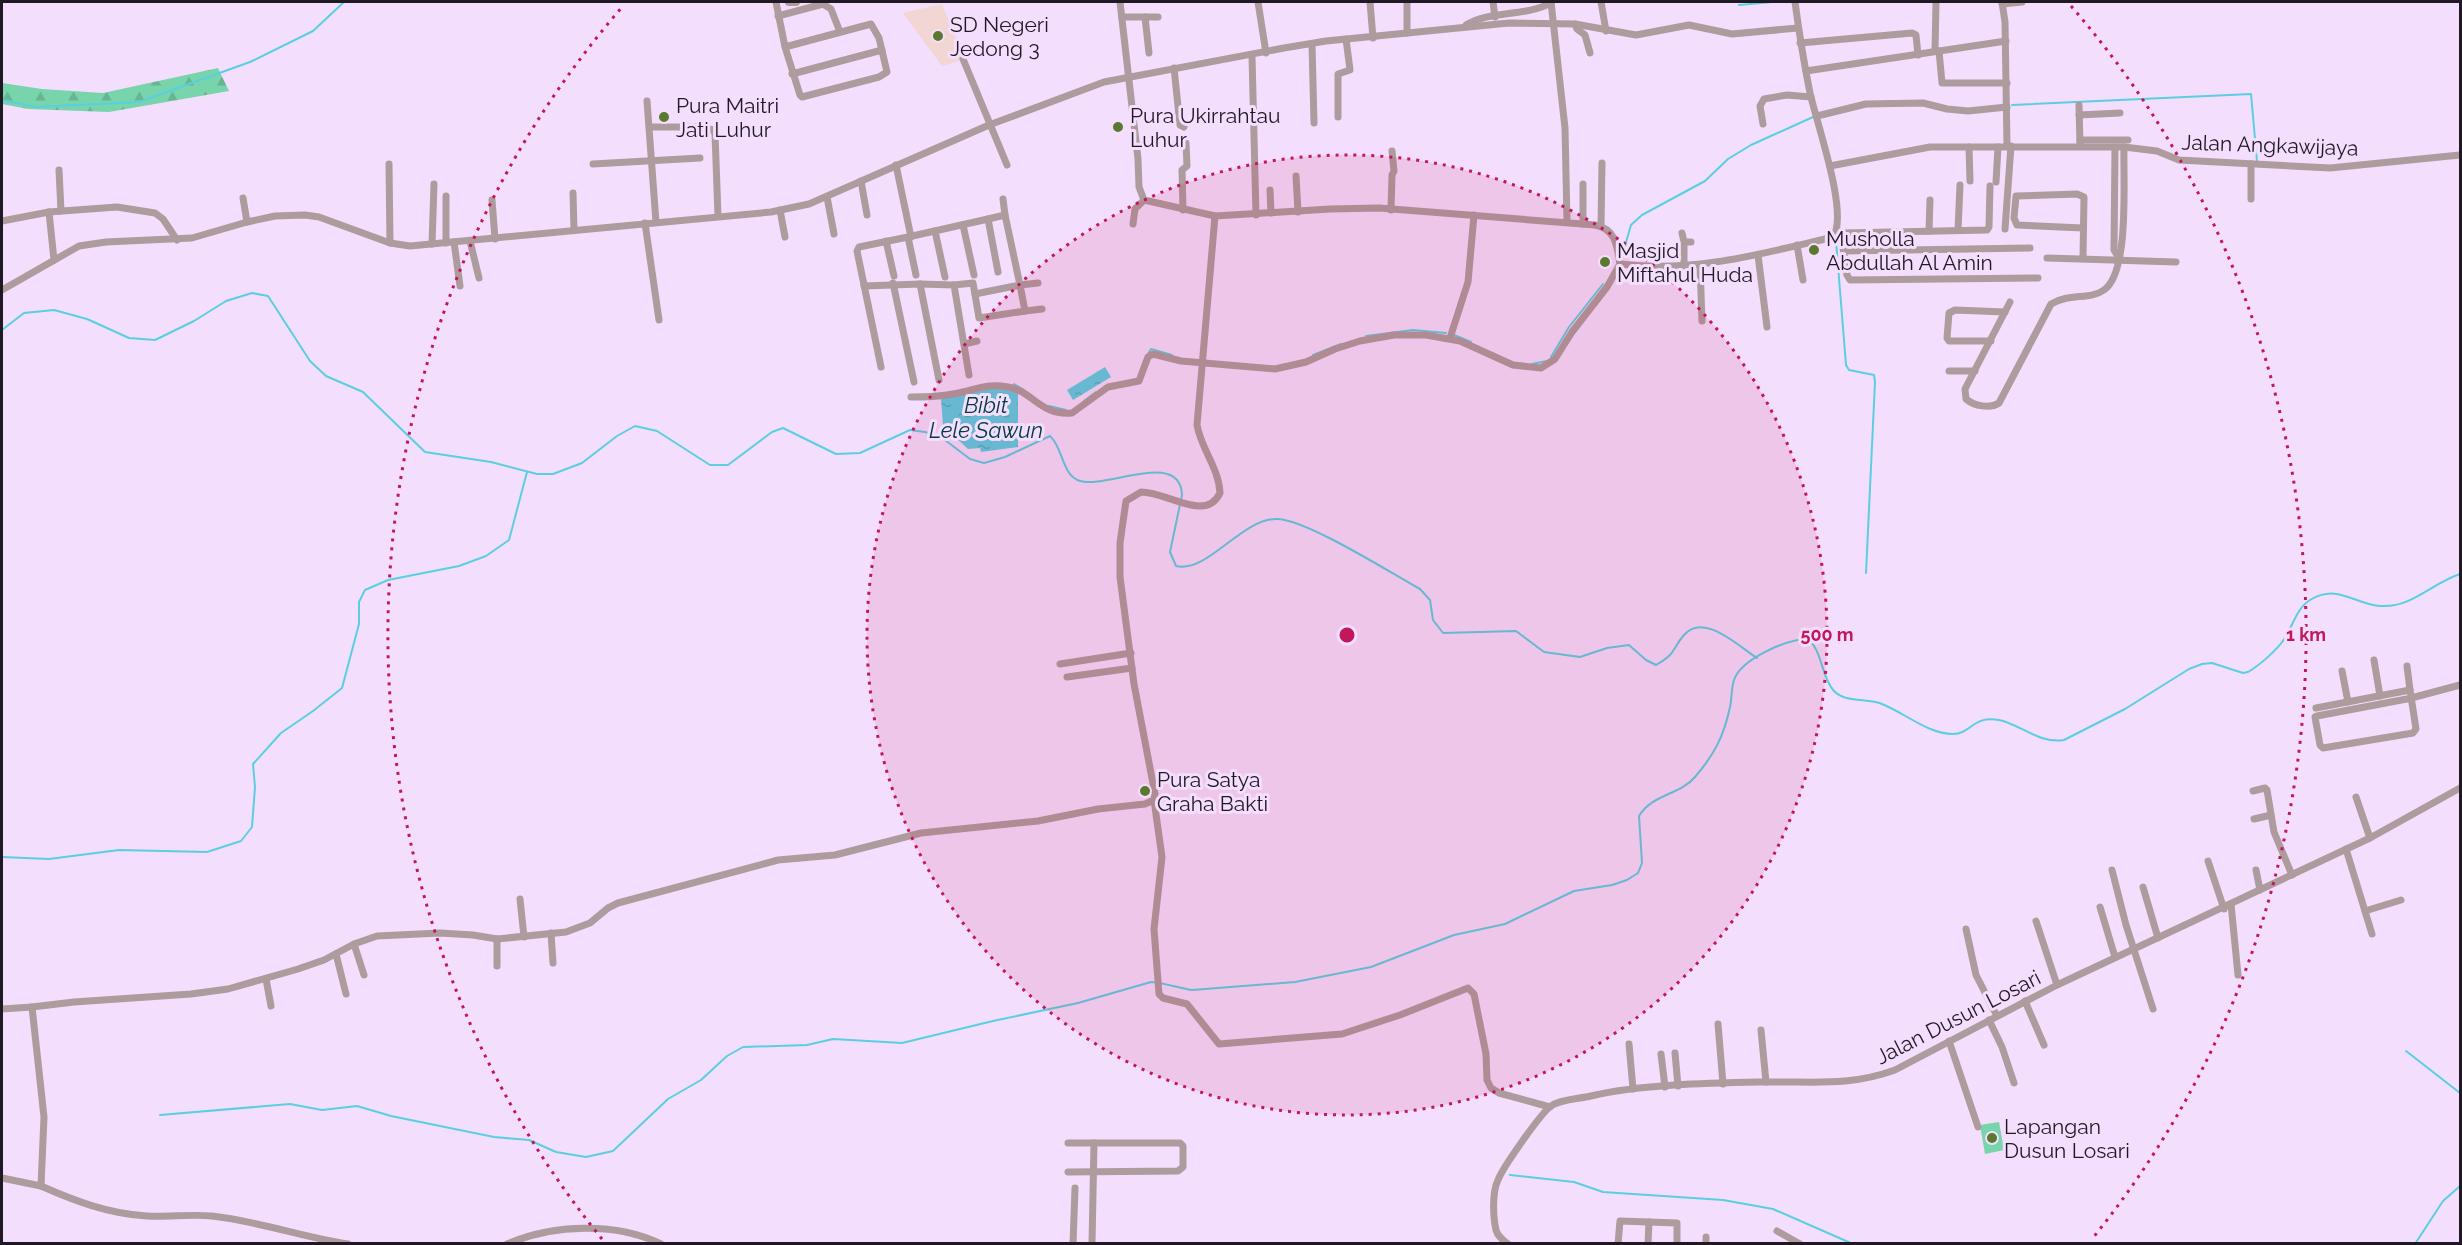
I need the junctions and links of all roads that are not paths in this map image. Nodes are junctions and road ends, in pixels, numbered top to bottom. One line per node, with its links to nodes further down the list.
1 (776, 2): 15 (street)
2 (789, 2): 3 (street)
3 (796, 2)
4 (1120, 2): 16 (street)
5 (1258, 2): 37 (street)
6 (1370, 2): 27 (street)
7 (1407, 2): 26 (street)
8 (1492, 2): 19 (street)
9 (1551, 2): 19 (street); 20 (street)
10 (1601, 2): 24 (street)
11 (1795, 2): 23 (street)
12 (1936, 2): 34 (street)
13 (2022, 2): 14 (street)
14 (2002, 3): 29 (street)
15 (778, 16): 25 (street); 32 (street)
16 (1122, 17): 17 (street); 44 (street)
17 (1144, 17): 18 (street); 36 (street)
18 (1158, 17)
19 (1495, 17): 22 (street)
20 (1552, 23): 21 (street); 22 (street); 114 (street)
21 (1575, 24): 24 (street); 35 (street)
22 (1464, 27): 26 (street)
23 (1798, 28): 24 (street); 30 (street)
24 (1606, 31)
25 (840, 32): 32 (street); 33 (street)
26 (1407, 33): 27 (street)
27 (1373, 38): 28 (street)
28 (1346, 39): 31 (street); 53 (street)
29 (2006, 41): 34 (street); 45 (street)
30 (1800, 42): 38 (street); 42 (street)
31 (1312, 44): 37 (street); 54 (street)
32 (785, 47): 43 (street)
33 (882, 50): 43 (street); 43 (street)
34 (1937, 51): 38 (street); 45 (street)
35 (1590, 52)
36 (1149, 53)
37 (1266, 53): 39 (street)
38 (1918, 55): 42 (street)
39 (1252, 56): 41 (street); 106 (street)
40 (963, 59): 56 (street)
41 (1174, 68): 44 (street); 58 (street)
42 (1806, 70): 46 (street)
43 (792, 74)
44 (1128, 78): 56 (street); 95 (street)
45 (2007, 82): 49 (street)
46 (1811, 97): 52 (street); 55 (street)
47 (647, 101): 57 (street)
48 (2079, 105): 51 (street)
49 (2007, 107): 52 (street); 62 (street)
50 (2120, 113): 51 (street)
51 (2079, 115): 61 (street)
52 (1817, 116): 77 (street)
53 (1338, 117)
54 (1314, 123)
55 (1763, 124)
56 (989, 125): 75 (street); 76 (street)
57 (650, 127): 70 (street); 108 (street)
58 (1184, 127)
59 (2128, 140): 61 (street)
60 (1186, 143): 98 (street)
61 (2080, 144): 62 (street, Jalan Angkawijaya); 65 (street, Jalan Angkawijaya)
62 (2009, 146): 64 (street, Jalan Angkawijaya); 121 (street)
63 (1969, 147): 64 (street, Jalan Angkawijaya); 77 (street, Jalan Angkawijaya); 83 (street)
64 (1998, 147): 123 (street)
65 (2115, 147): 66 (street, Jalan Angkawijaya); 79 (street)
66 (2124, 147): 74 (street, Jalan Angkawijaya); 80 (street)
67 (1392, 151): 99 (street)
68 (2460, 155): 74 (street, Jalan Angkawijaya)
69 (700, 158): 70 (street)
70 (652, 160): 73 (street); 113 (street)
71 (1602, 163): 119 (street)
72 (389, 164): 136 (street)
73 (593, 164)
74 (2252, 164): 93 (street)
75 (896, 165): 82 (street); 130 (street)
76 (1007, 165)
77 (1830, 166): 125 (street)
78 (59, 170): 100 (street)
79 (2114, 172): 80 (street); 145 (street)
80 (2123, 173): 145 (street)
81 (1296, 176): 102 (street)
82 (861, 181): 90 (street); 104 (street)
83 (1970, 181)
84 (434, 184): 138 (street)
85 (1583, 184): 117 (street)
86 (1960, 186): 123 (street)
87 (1270, 190): 103 (street)
88 (573, 193): 122 (street)
89 (446, 196): 137 (street)
90 (827, 197): 97 (street); 128 (street)
91 (243, 198): 112 (street)
92 (1003, 199): 105 (street)
93 (2251, 199)
94 (492, 200): 131 (street)
95 (1144, 200): 98 (street); 116 (street)
96 (1930, 200): 126 (street)
97 (780, 210): 108 (street); 129 (street)
98 (1183, 210): 109 (street)
99 (1390, 210): 102 (street); 107 (street)
100 (61, 211): 101 (street); 132 (street)
101 (49, 212): 111 (street); 146 (street)
102 (1298, 212): 103 (street)
103 (1271, 213): 106 (street)
104 (867, 215)
105 (1005, 215): 110 (street); 162 (street)
106 (1256, 215): 109 (street)
107 (1474, 215): 114 (street); 174 (street)
108 (718, 216): 113 (street)
109 (1215, 216): 178 (street)
110 (988, 219): 118 (street); 151 (street)
111 (2, 221)
112 (247, 222): 132 (street); 136 (street)
113 (656, 222): 115 (street)
114 (1567, 222): 117 (street)
115 (645, 223): 122 (street); 171 (street)
116 (1133, 224)
117 (1583, 224): 119 (street)
118 (963, 225): 124 (street); 153 (street)
119 (1601, 226): 148 (street)
120 (2083, 228): 120 (street); 144 (street)
121 (2005, 229)
122 (574, 230): 131 (street)
123 (1958, 230): 126 (street)
124 (936, 231): 130 (street); 154 (street)
125 (1836, 231): 126 (street); 139 (street); 141 (street)
126 (1929, 231)
127 (1682, 233): 150 (street)
128 (834, 234)
129 (785, 237)
130 (909, 237): 134 (street); 152 (street)
131 (495, 239): 133 (street)
132 (177, 240): 146 (street)
133 (470, 241): 135 (street); 155 (street)
134 (886, 241): 157 (street); 164 (street)
135 (454, 242): 137 (street); 163 (street)
136 (390, 243): 138 (street)
137 (446, 243): 138 (street)
138 (432, 244)
139 (1797, 245): 142 (street); 158 (street)
140 (2030, 248): 141 (street)
141 (1844, 251): 156 (street)
142 (1758, 255): 149 (street); 173 (street)
143 (2047, 258): 144 (street)
144 (2083, 258): 145 (street)
145 (2119, 258): 147 (street); 181 (street)
146 (54, 260): 165 (street)
147 (2176, 262)
148 (1620, 264): 150 (street); 174 (street)
149 (1700, 264): 150 (street); 172 (street)
150 (1684, 266)
151 (998, 272)
152 (916, 275)
153 (974, 275)
154 (945, 277)
155 (479, 278)
156 (2038, 278)
157 (894, 280): 160 (street); 164 (street); 184 (street)
158 (1803, 280)
159 (1038, 283): 162 (street)
160 (920, 284): 161 (street); 183 (street)
161 (954, 285): 166 (street); 177 (street)
162 (1020, 285): 166 (street); 169 (street)
163 (460, 286)
164 (864, 286): 179 (street)
165 (2, 290)
166 (975, 294): 169 (street)
167 (2010, 302): 170 (street)
168 (1042, 309): 169 (street)
169 (1025, 311)
170 (2005, 312): 176 (street); 176 (street)
171 (659, 320)
172 (1702, 321)
173 (1767, 327)
174 (1450, 338): 178 (street)
175 (977, 341): 177 (street)
176 (1990, 341): 181 (street)
177 (964, 344): 182 (street)
178 (1201, 361): 185 (street); 186 (street)
179 (881, 367)
180 (1949, 371): 181 (street)
181 (1975, 371)
182 (969, 375)
183 (939, 380)
184 (914, 382)
185 (911, 397)
186 (1131, 653): 188 (street); 190 (street)
187 (2374, 660): 195 (street)
188 (1060, 664)
189 (2407, 666): 194 (street)
190 (1132, 668): 192 (street); 201 (street)
191 (2342, 671): 196 (street)
192 (1066, 677)
193 (2460, 685): 194 (street)
194 (2411, 694): 194 (street); 195 (street)
195 (2380, 696): 196 (street)
196 (2348, 702): 197 (street)
197 (2316, 708)
198 (2460, 788): 204 (street, Jalan Dusun Losari)
199 (2253, 791): 202 (street)
200 (2356, 797): 204 (street)
201 (1154, 800): 220 (street); 256 (street)
202 (2271, 815): 203 (street); 209 (street)
203 (2254, 819)
204 (2370, 838): 205 (street, Jalan Dusun Losari)
205 (2346, 849): 209 (street, Jalan Dusun Losari); 217 (street)
206 (2208, 861): 216 (street)
207 (2112, 870): 226 (street)
208 (2256, 870): 211 (street)
209 (2292, 875): 211 (street, Jalan Dusun Losari)
210 (2144, 887): 223 (street)
211 (2260, 890): 214 (street, Jalan Dusun Losari)
212 (520, 899): 222 (street)
213 (2401, 900): 217 (street)
214 (2231, 904): 216 (street, Jalan Dusun Losari); 232 (street)
215 (2100, 907): 228 (street)
216 (2223, 909): 223 (street, Jalan Dusun Losari)
217 (2365, 911): 221 (street)
218 (2036, 921): 234 (street)
219 (1966, 929): 241 (street)
220 (551, 933): 222 (street); 229 (street)
221 (2372, 934)
222 (524, 937): 224 (street)
223 (2158, 938): 226 (street, Jalan Dusun Losari)
224 (496, 939): 225 (street); 230 (street)
225 (354, 944): 227 (street); 231 (street)
226 (2134, 949): 228 (street, Jalan Dusun Losari); 240 (street)
227 (336, 954): 233 (street); 235 (street)
228 (2115, 957): 234 (street, Jalan Dusun Losari)
229 (553, 963)
230 (497, 966)
231 (364, 975)
232 (2238, 975)
233 (266, 979): 237 (street); 238 (street)
234 (2057, 985): 236 (street, Jalan Dusun Losari)
235 (346, 994)
236 (2025, 1001): 241 (street, Jalan Dusun Losari); 247 (street)
237 (271, 1006)
238 (32, 1007): 239 (street); 263 (street)
239 (2, 1009)
240 (2153, 1009)
241 (1997, 1016): 242 (street, Jalan Dusun Losari)
242 (1989, 1020): 245 (street, Jalan Dusun Losari); 251 (street)
243 (1718, 1024): 252 (street)
244 (1761, 1030): 250 (street)
245 (1949, 1041): 250 (street, Jalan Dusun Losari); 257 (street)
246 (1629, 1044): 255 (street)
247 (2044, 1046)
248 (1675, 1053): 254 (street)
249 (1661, 1054): 253 (street)
250 (1766, 1082): 252 (street, Jalan Dusun Losari)
251 (2014, 1083)
252 (1723, 1084): 254 (street, Jalan Dusun Losari)
253 (1665, 1086): 254 (street, Jalan Dusun Losari); 255 (street, Jalan Dusun Losari)
254 (1678, 1086)
255 (1634, 1089): 256 (street, Jalan Dusun Losari)
256 (1550, 1107): 272 (street)
257 (1978, 1127)
258 (1068, 1143): 259 (street)
259 (1094, 1143): 261 (street); 261 (street)
260 (1068, 1172): 261 (street)
261 (1094, 1172): 271 (street)
262 (2, 1178): 263 (street)
263 (41, 1186): 267 (street)
264 (1076, 1188): 270 (street)
265 (1649, 1222): 273 (street); 274 (street); 275 (street)
266 (1777, 1231): 276 (street)
267 (348, 1244)
268 (507, 1244): 269 (street)
269 (661, 1244)
270 (1073, 1244)
271 (1092, 1244)
272 (1508, 1244)
273 (1618, 1244)
274 (1648, 1244)
275 (1677, 1244)
276 (1800, 1244)

